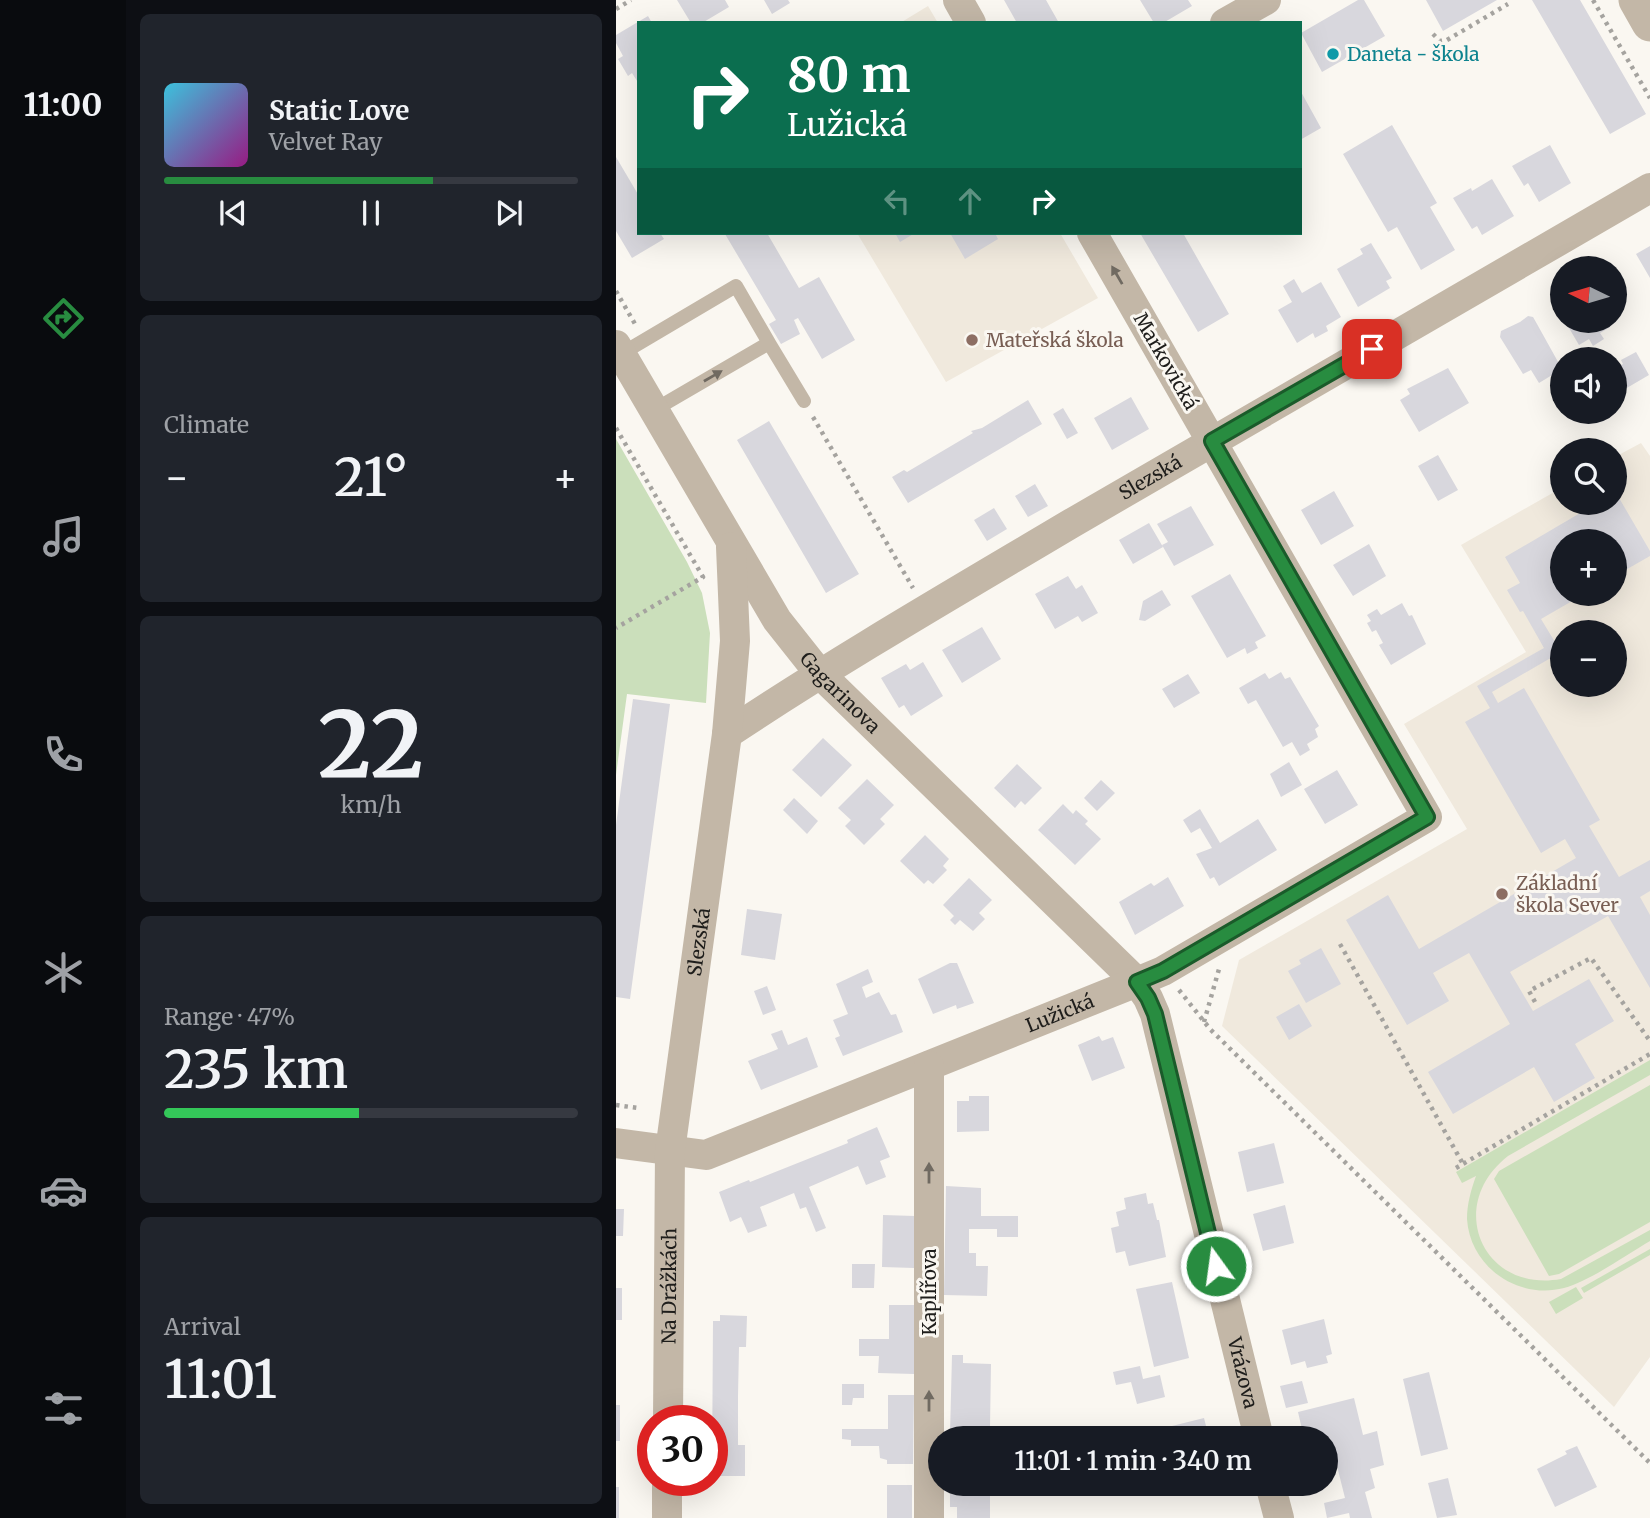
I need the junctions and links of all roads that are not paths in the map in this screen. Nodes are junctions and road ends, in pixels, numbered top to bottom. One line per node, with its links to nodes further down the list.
1 (958, 0): 4 (street)
2 (1265, 0): 5 (street)
3 (1637, 0): 6 (street)
4 (970, 21)
5 (1228, 21)
6 (1650, 23)
7 (1650, 188): 13 (street, Slezská)
8 (1093, 235): 13 (street, Markovická, one-way to 8)
9 (769, 343): 10 (lane); 11 (lane); 12 (lane, one-way to 9)
10 (627, 346): 12 (street, Gagarinova)
11 (804, 401)
12 (654, 410): 14 (street, Gagarinova)
13 (1212, 441): 15 (street, Slezská); 17 (street, Markovická)
14 (731, 543): 15 (street, Gagarinova); 16 (street, Slezská)
15 (819, 673): 16 (street, Slezská); 18 (street, Gagarinova)
16 (727, 734): 21 (street, Slezská)
17 (1427, 817): 18 (street, Lužická)
18 (1160, 981): 19 (street, Lužická); 23 (street, Vrázova)
19 (929, 1066): 21 (street, Lužická); 27 (street, Kaplířova, one-way to 19)
20 (616, 1143): 21 (street, Lužická)
21 (670, 1151): 22 (street, Na Drážkách)
22 (668, 1405)
23 (1256, 1426)
24 (667, 1496): 26 (street)
25 (1273, 1496): 28 (street)
26 (667, 1518)
27 (929, 1518)
28 (1279, 1518)

